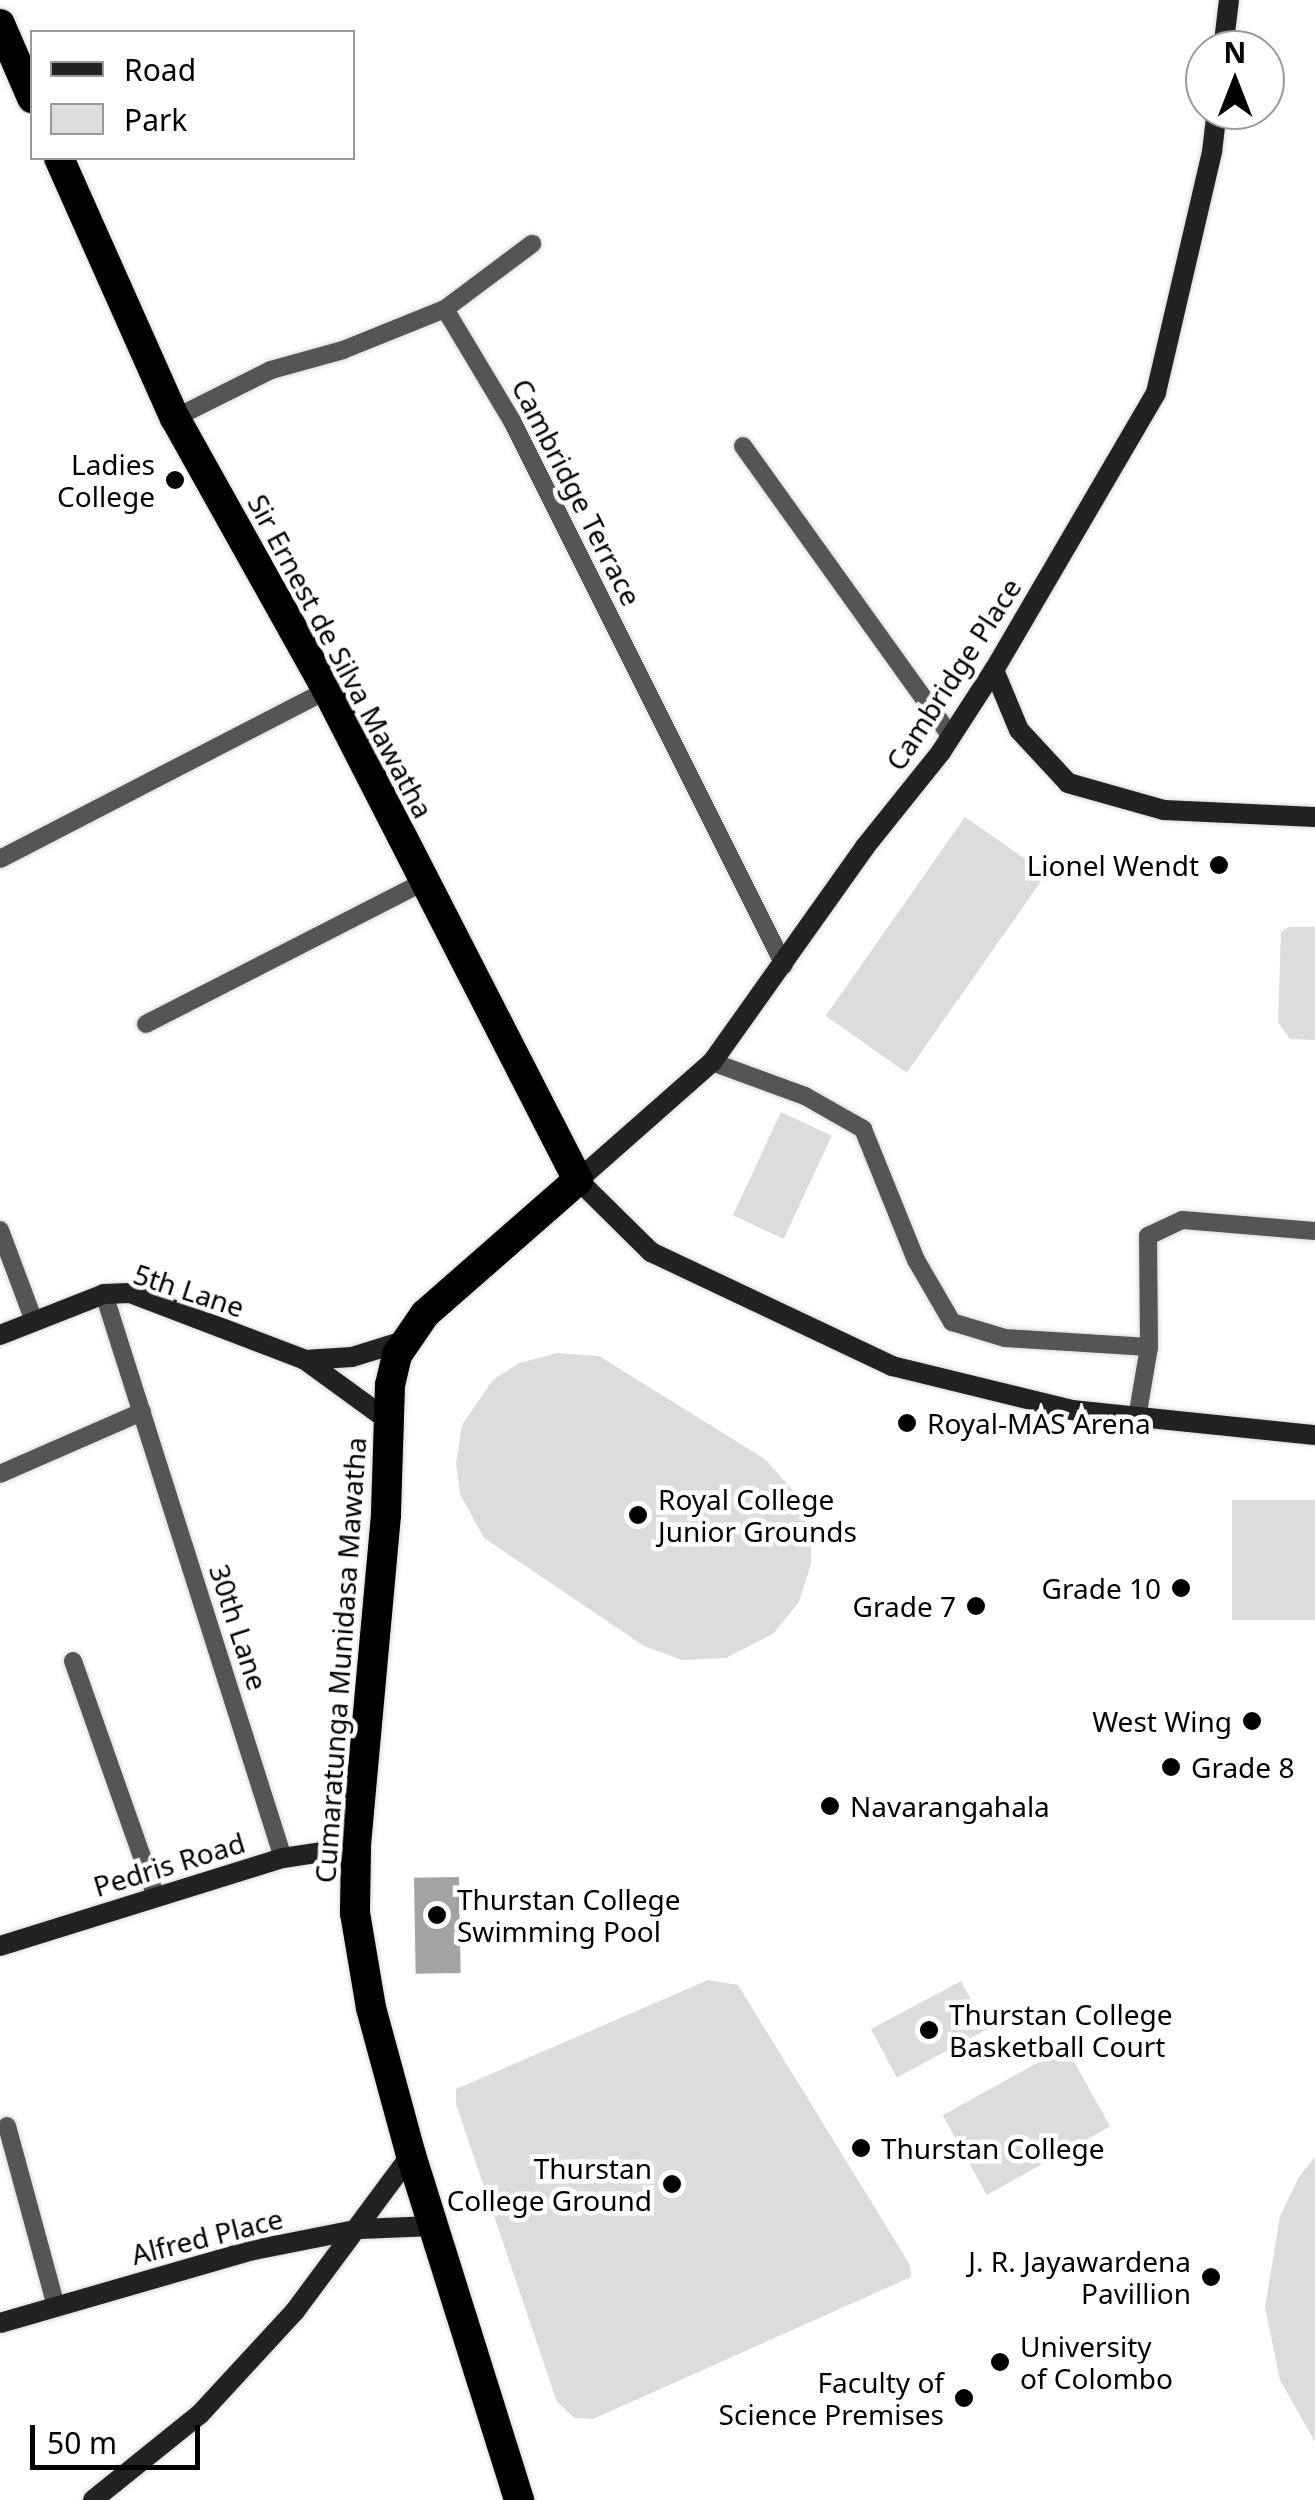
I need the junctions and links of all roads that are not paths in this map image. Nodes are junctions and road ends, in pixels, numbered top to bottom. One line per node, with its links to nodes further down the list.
1 (1229, 0): 3 (main road)
2 (0, 24): 4 (highway)
3 (1226, 30)
4 (30, 93)
5 (1215, 130): 11 (main road, Cambridge Place)
6 (60, 160): 9 (highway, Sir Ernest de Silva Mawatha)
7 (532, 244): 8 (street)
8 (445, 309): 9 (street); 17 (street, Cambridge Terrace)
9 (174, 418): 12 (highway, Sir Ernest de Silva Mawatha)
10 (743, 446): 13 (street)
11 (994, 670): 13 (main road, Cambridge Place); 14 (main road)
12 (327, 690): 15 (street); 16 (highway, Sir Ernest de Silva Mawatha)
13 (952, 736): 17 (main road, Cambridge Place)
14 (1315, 816)
15 (0, 859)
16 (424, 882): 18 (street); 20 (highway, Sir Ernest de Silva Mawatha)
17 (784, 964): 19 (main road, Cambridge Place)
18 (146, 1024)
19 (712, 1062): 20 (main road, Cambridge Place); 27 (street)
20 (578, 1180): 26 (highway, Cumaratunga Munidasa Mawatha); 30 (main road)
21 (0, 1230): 24 (street)
22 (1315, 1231): 27 (street)
23 (104, 1294): 24 (main road, 5th Lane); 28 (main road, 5th Lane); 29 (street, 30th Lane)
24 (34, 1322): 25 (main road, 5th Lane)
25 (0, 1335)
26 (407, 1340): 28 (main road, 5th Lane); 31 (highway, Cumaratunga Munidasa Mawatha)
27 (1149, 1347): 30 (street)
28 (305, 1360): 31 (main road, 5th Lane)
29 (142, 1412): 33 (street); 36 (street, 30th Lane)
30 (1137, 1418): 32 (main road)
31 (389, 1422): 35 (highway, Cumaratunga Munidasa Mawatha)
32 (1315, 1435)
33 (0, 1474)
34 (74, 1662): 37 (street)
35 (356, 1847): 36 (main road, Pedris Road); 40 (highway, Cumaratunga Munidasa Mawatha)
36 (283, 1858): 37 (main road, Pedris Road)
37 (156, 1898): 38 (main road, Pedris Road)
38 (0, 1946)
39 (7, 2126): 43 (street)
40 (411, 2156): 41 (highway, Cumaratunga Munidasa Mawatha); 42 (main road)
41 (433, 2226): 42 (main road, Alfred Place); 46 (highway, Cumaratunga Munidasa Mawatha)
42 (360, 2229): 43 (main road, Alfred Place); 45 (main road)
43 (56, 2306): 44 (main road, Alfred Place)
44 (0, 2322)
45 (93, 2500)
46 (519, 2500)

